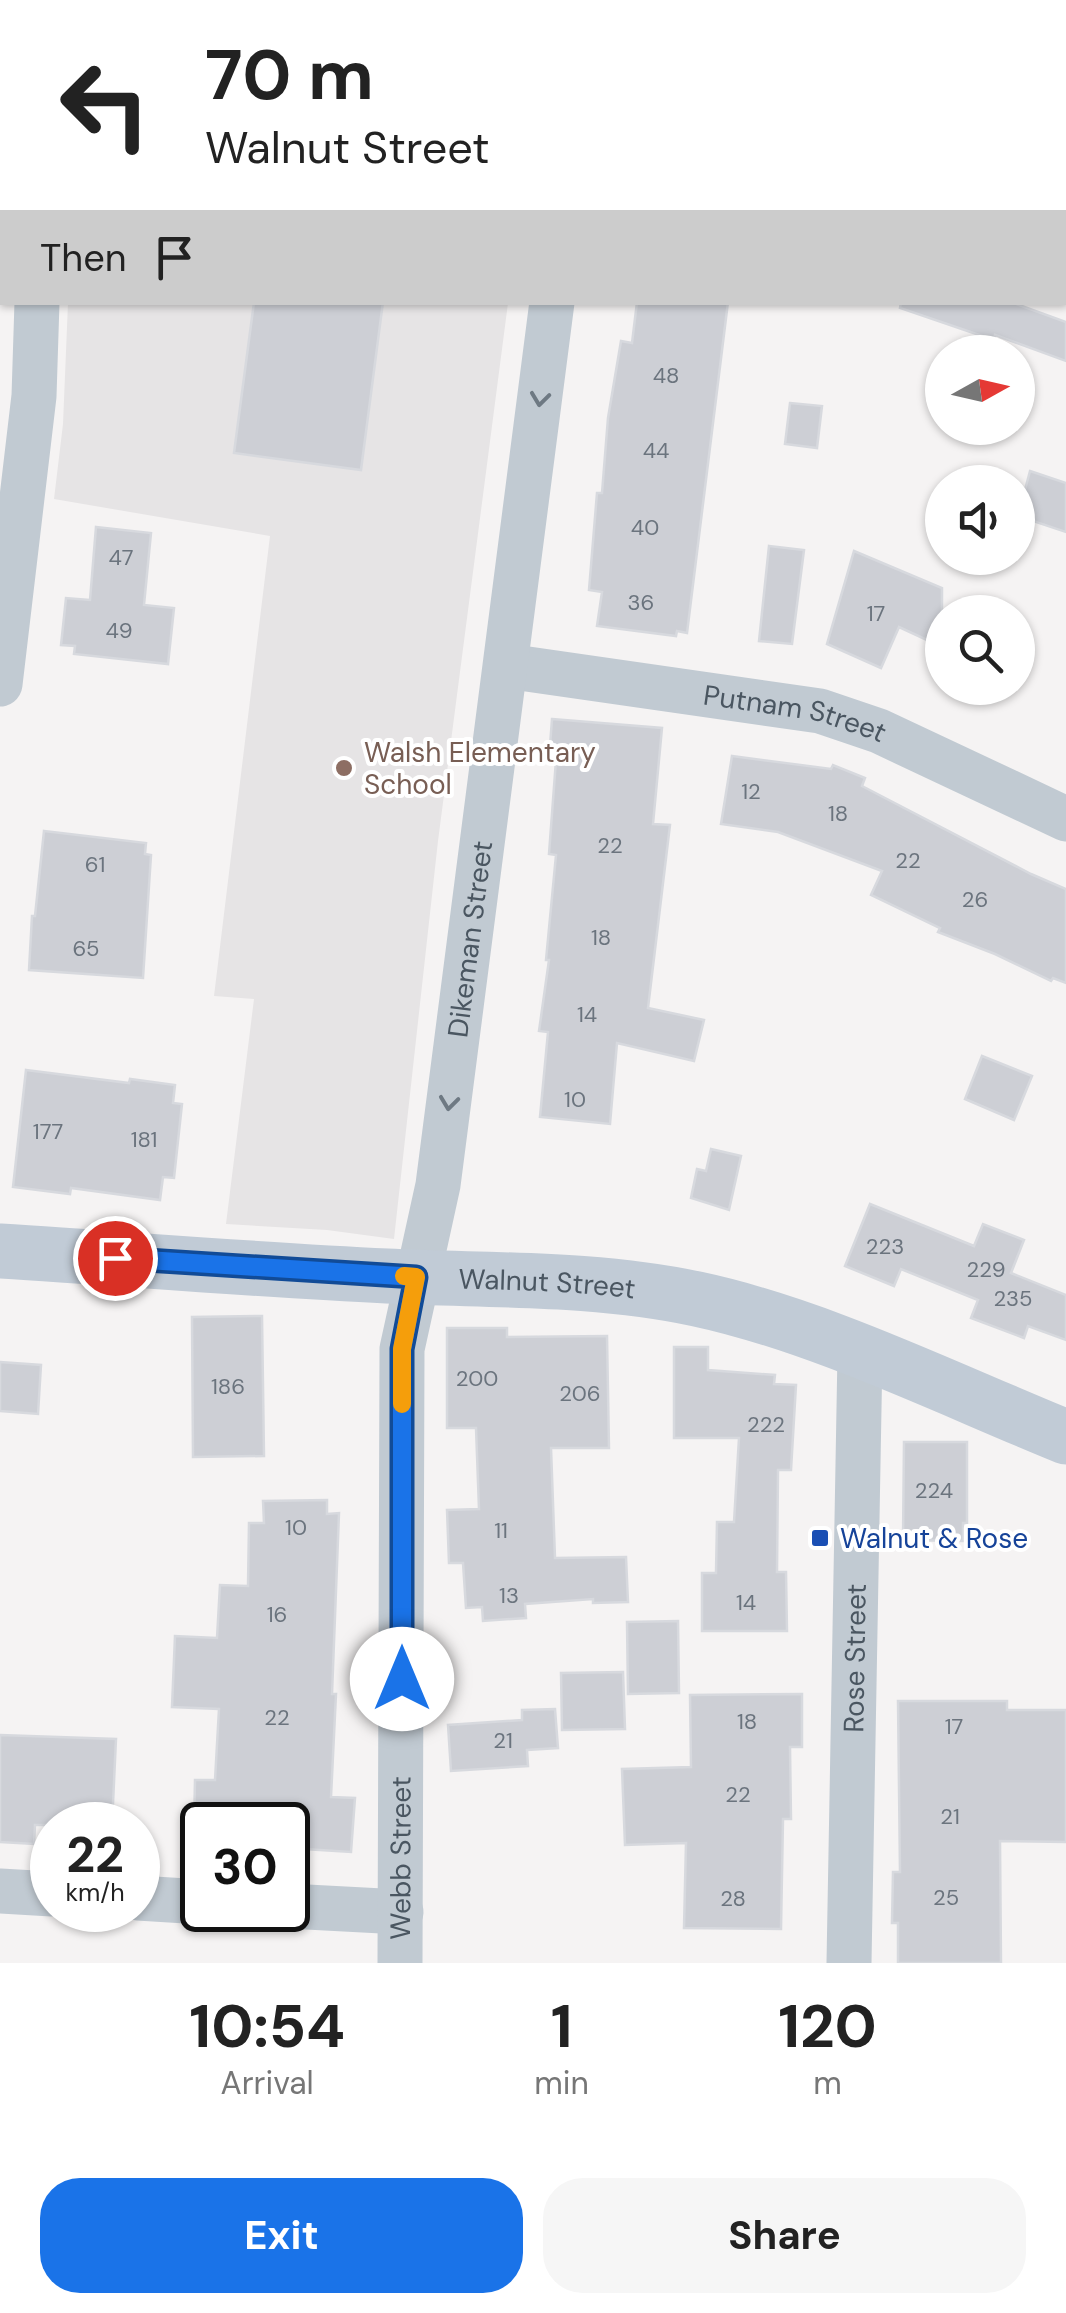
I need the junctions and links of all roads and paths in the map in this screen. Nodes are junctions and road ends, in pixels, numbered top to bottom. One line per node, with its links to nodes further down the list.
1 (38, 305): 4 (street)
2 (552, 305): 3 (street, Dikeman Street, one-way to 3)
3 (507, 666): 5 (street, Putnam Street); 7 (street, Dikeman Street, one-way to 7)
4 (0, 684)
5 (1066, 819)
6 (0, 1251): 7 (main road, Walnut Street)
7 (416, 1277): 8 (main road, Walnut Street); 13 (street, Webb Street)
8 (860, 1353): 9 (main road, Walnut Street); 15 (street, Rose Street)
9 (1066, 1438)
10 (0, 1891): 11 (street)
11 (30, 1893)
12 (310, 1907): 13 (street)
13 (401, 1912): 14 (street, Webb Street)
14 (400, 1963)
15 (849, 1963)

